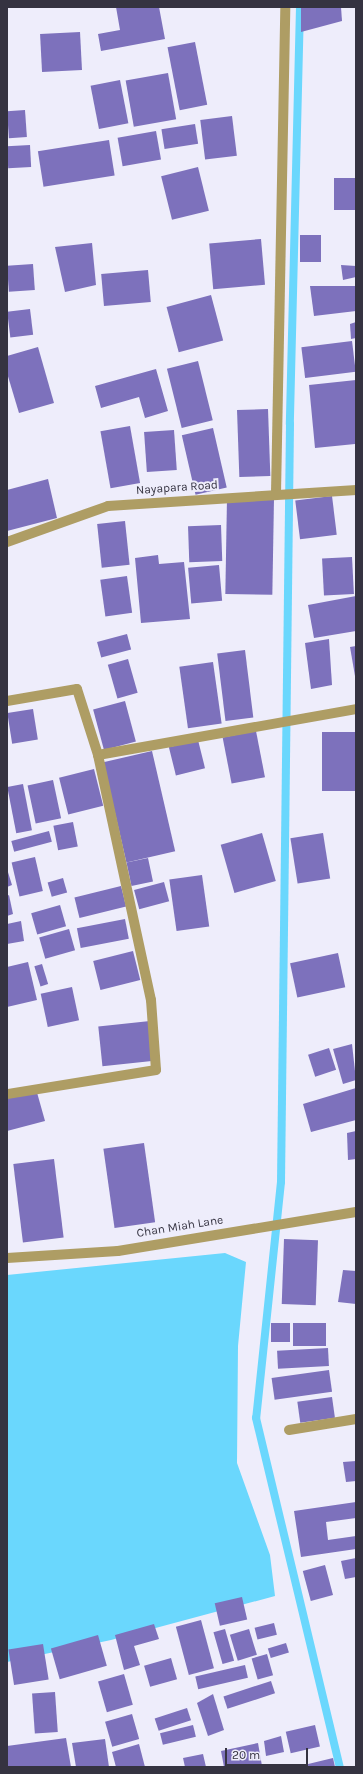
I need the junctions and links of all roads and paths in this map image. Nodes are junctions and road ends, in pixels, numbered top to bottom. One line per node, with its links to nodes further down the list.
1 (285, 7): 3 (street)
2 (356, 490): 3 (street, Nayapara Road)
3 (276, 493): 4 (street, Nayapara Road)
4 (7, 542)
5 (7, 701): 7 (street)
6 (356, 709): 7 (street)
7 (98, 756): 8 (street)
8 (7, 1094)
9 (356, 1212): 10 (street, Chan Miah Lane)
10 (7, 1258)
11 (356, 1419): 12 (street)
12 (289, 1430)

